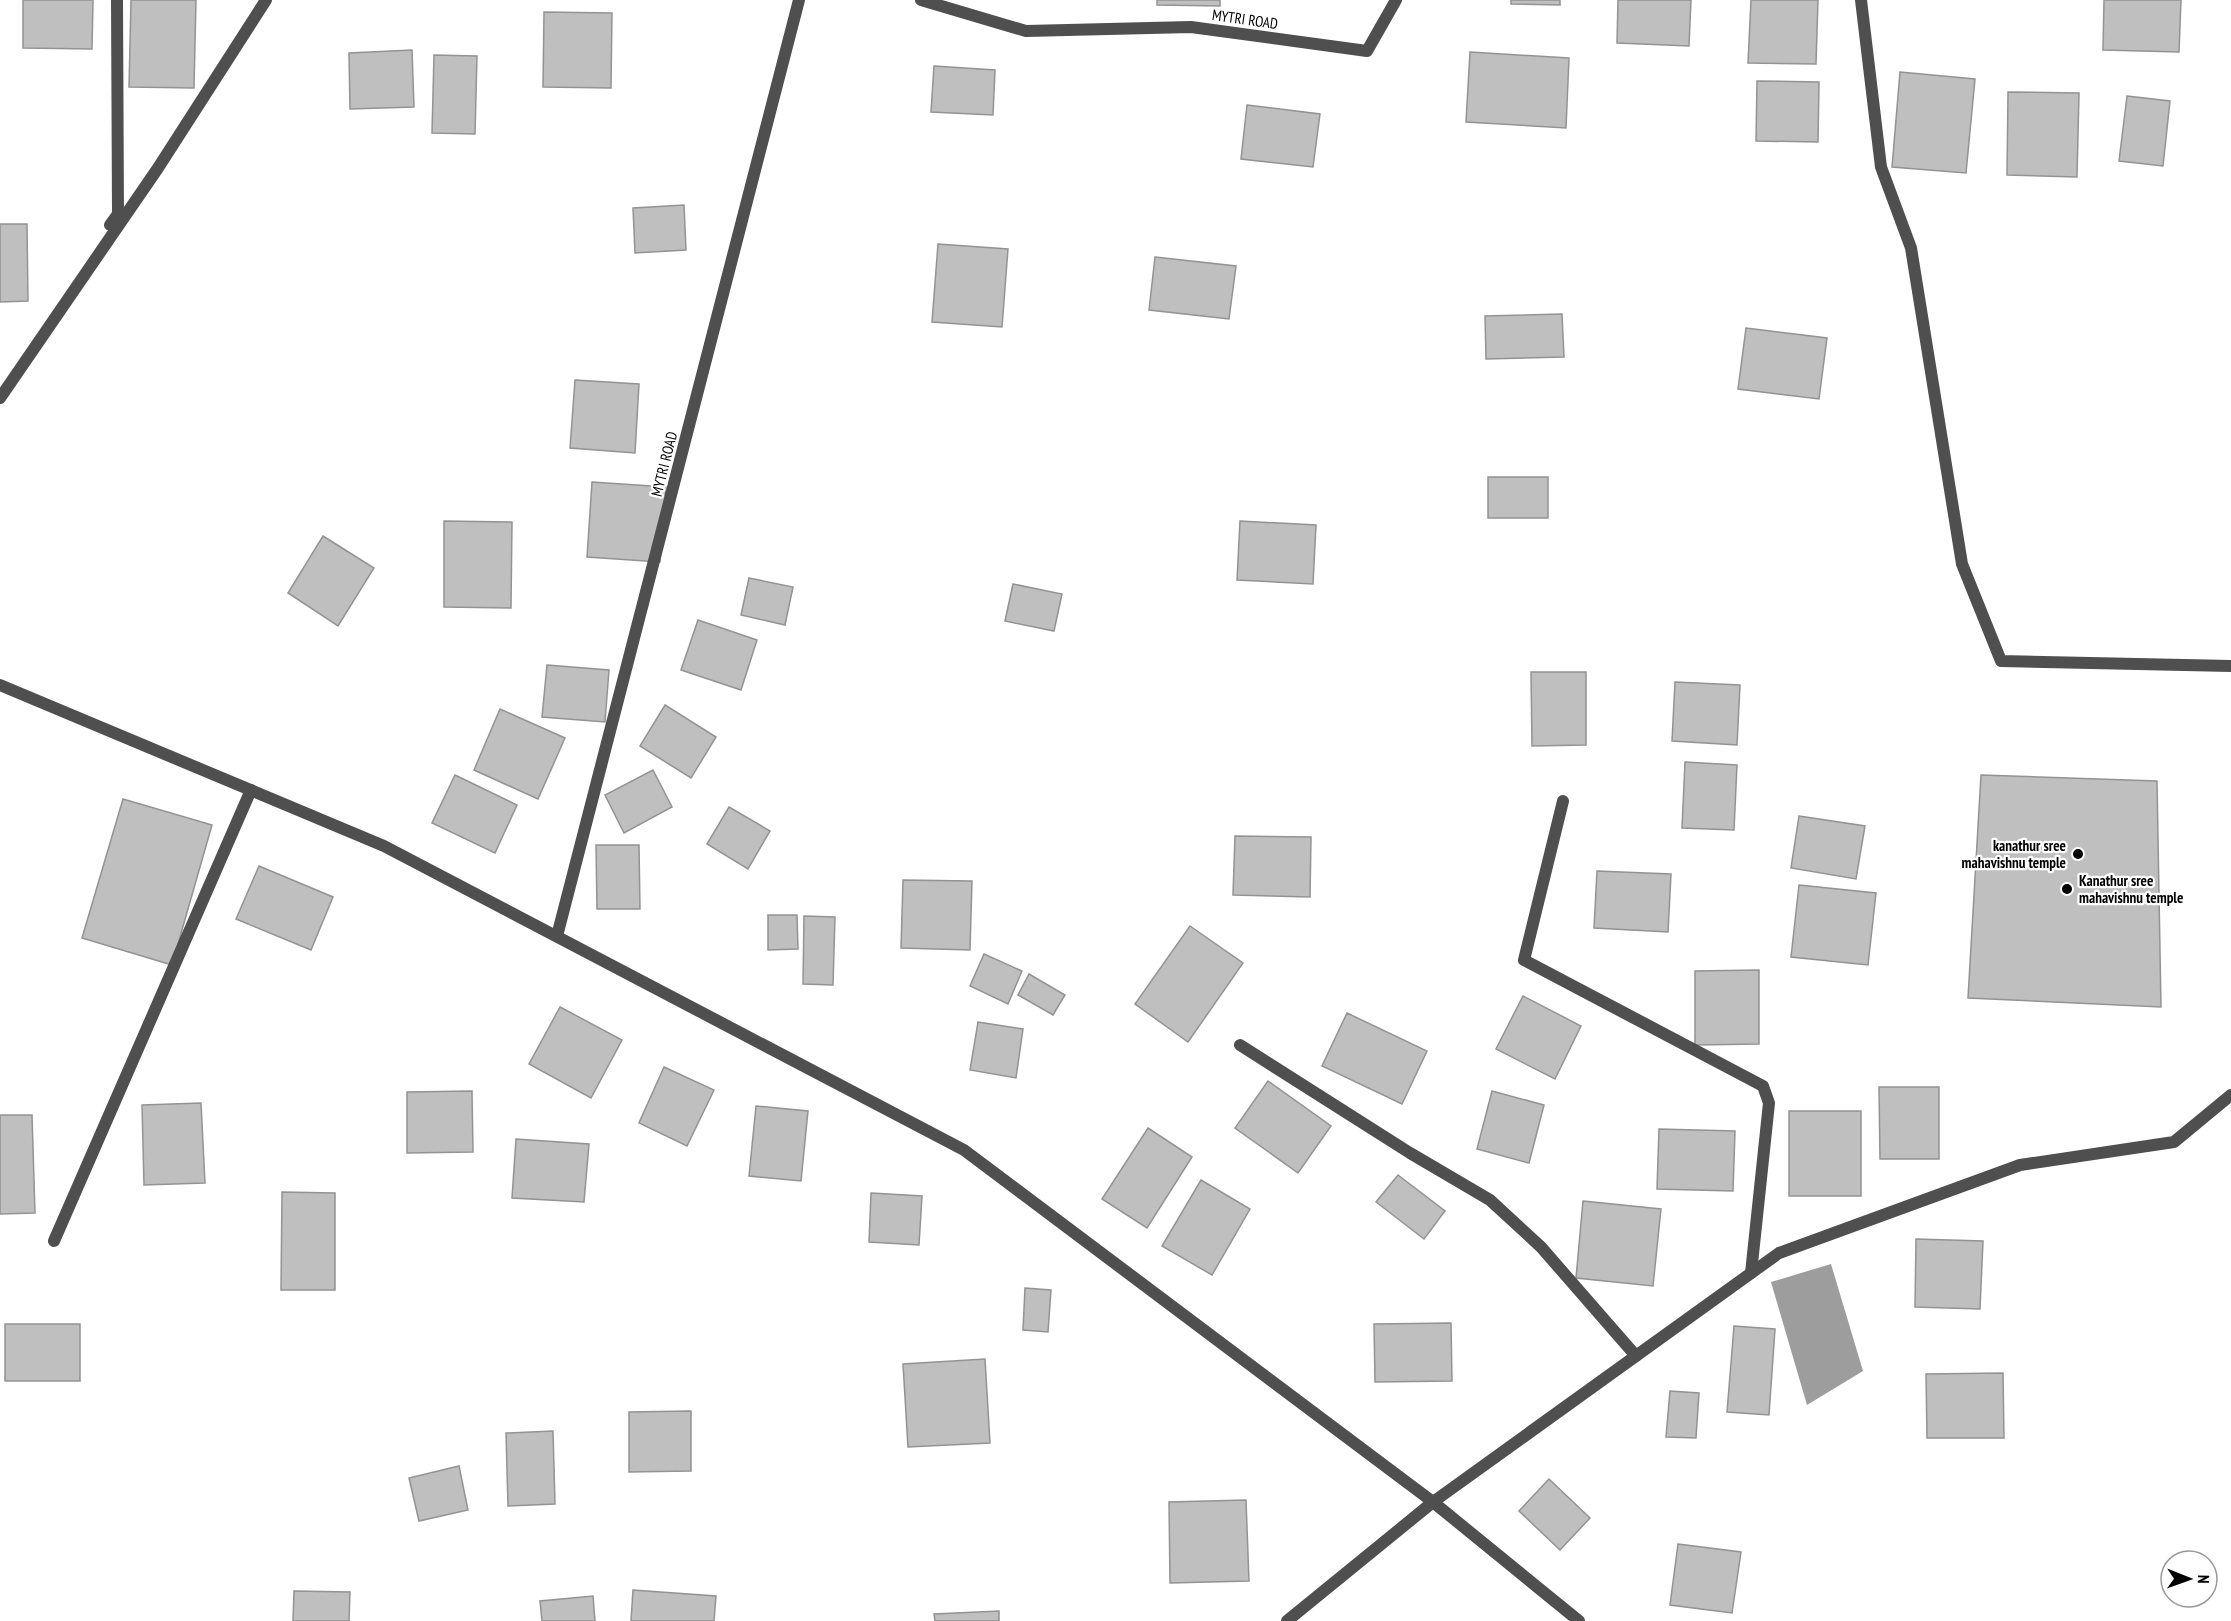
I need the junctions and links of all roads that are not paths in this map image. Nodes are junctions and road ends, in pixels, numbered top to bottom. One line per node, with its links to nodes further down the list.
1 (117, 0): 7 (street)
2 (266, 0): 8 (street)
3 (799, 0): 13 (street, MYTRI ROAD)
4 (921, 0): 5 (street, MYTRI ROAD)
5 (1396, 0)
6 (1861, 0): 9 (street)
7 (0, 390)
8 (0, 398)
9 (2231, 666)
10 (0, 685): 11 (street)
11 (250, 790): 13 (street); 16 (street)
12 (1563, 801): 17 (street)
13 (557, 936): 19 (street)
14 (1240, 1045): 18 (street)
15 (2231, 1095): 17 (street)
16 (54, 1241)
17 (1752, 1273): 18 (street)
18 (1636, 1356): 19 (street)
19 (1433, 1502): 20 (street); 21 (street)
20 (1287, 1621)
21 (1579, 1621)

